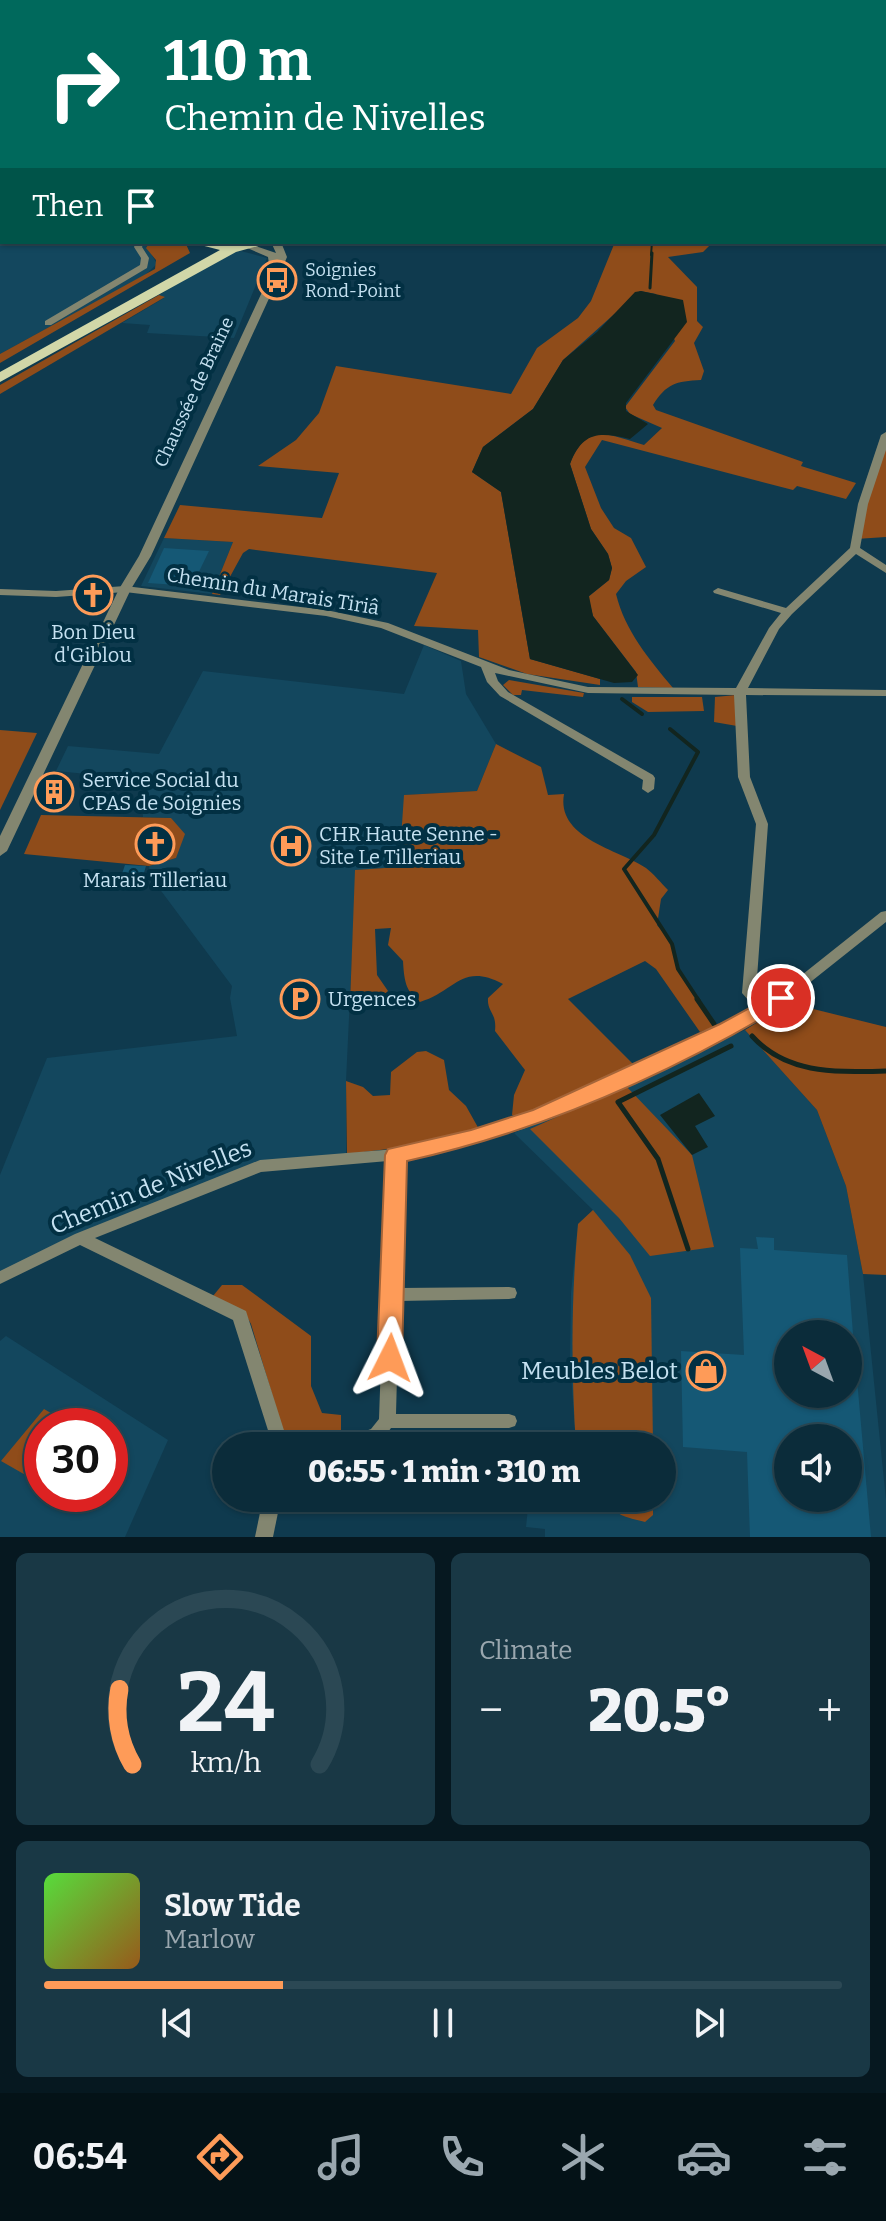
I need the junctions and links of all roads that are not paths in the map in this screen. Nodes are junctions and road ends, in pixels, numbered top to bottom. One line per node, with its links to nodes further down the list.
1 (139, 244): 8 (street)
2 (197, 244): 9 (main road)
3 (202, 244): 7 (main road)
4 (260, 244): 6 (main road)
5 (277, 244): 13 (street, Chaussée de Braine)
6 (250, 247): 7 (main road); 13 (street, Chaussée de Braine)
7 (232, 249): 10 (main road)
8 (48, 323)
9 (0, 371)
10 (0, 378)
11 (886, 435): 12 (street)
12 (855, 549): 14 (street); 18 (street)
13 (137, 567): 15 (street, Chaussée de Braine)
14 (886, 570)
15 (125, 589): 17 (street, Chemin du Marais Tiriâ); 19 (street, Chemin du Marais Tiriâ); 23 (street, Chaussée de Braine)
16 (718, 591): 18 (street)
17 (0, 592)
18 (788, 612): 20 (street)
19 (487, 667): 20 (street, Chemin du Marais Tiriâ); 22 (street)
20 (740, 692): 21 (street, Chemin du Marais Tiriâ); 25 (street)
21 (886, 693)
22 (648, 789)
23 (0, 851)
24 (886, 915): 25 (street, Chemin de Nivelles)
25 (764, 1009): 26 (street, Chemin de Nivelles)
26 (396, 1155): 27 (street, Chemin de Nivelles); 30 (street)
27 (80, 1238): 28 (street, Chemin de Nivelles); 33 (street)
28 (0, 1278)
29 (509, 1293): 30 (street)
30 (392, 1295): 31 (street)
31 (387, 1421): 32 (street); 34 (street)
32 (509, 1421)
33 (277, 1432)
34 (379, 1432)
35 (269, 1512): 36 (street)
36 (264, 1537)

